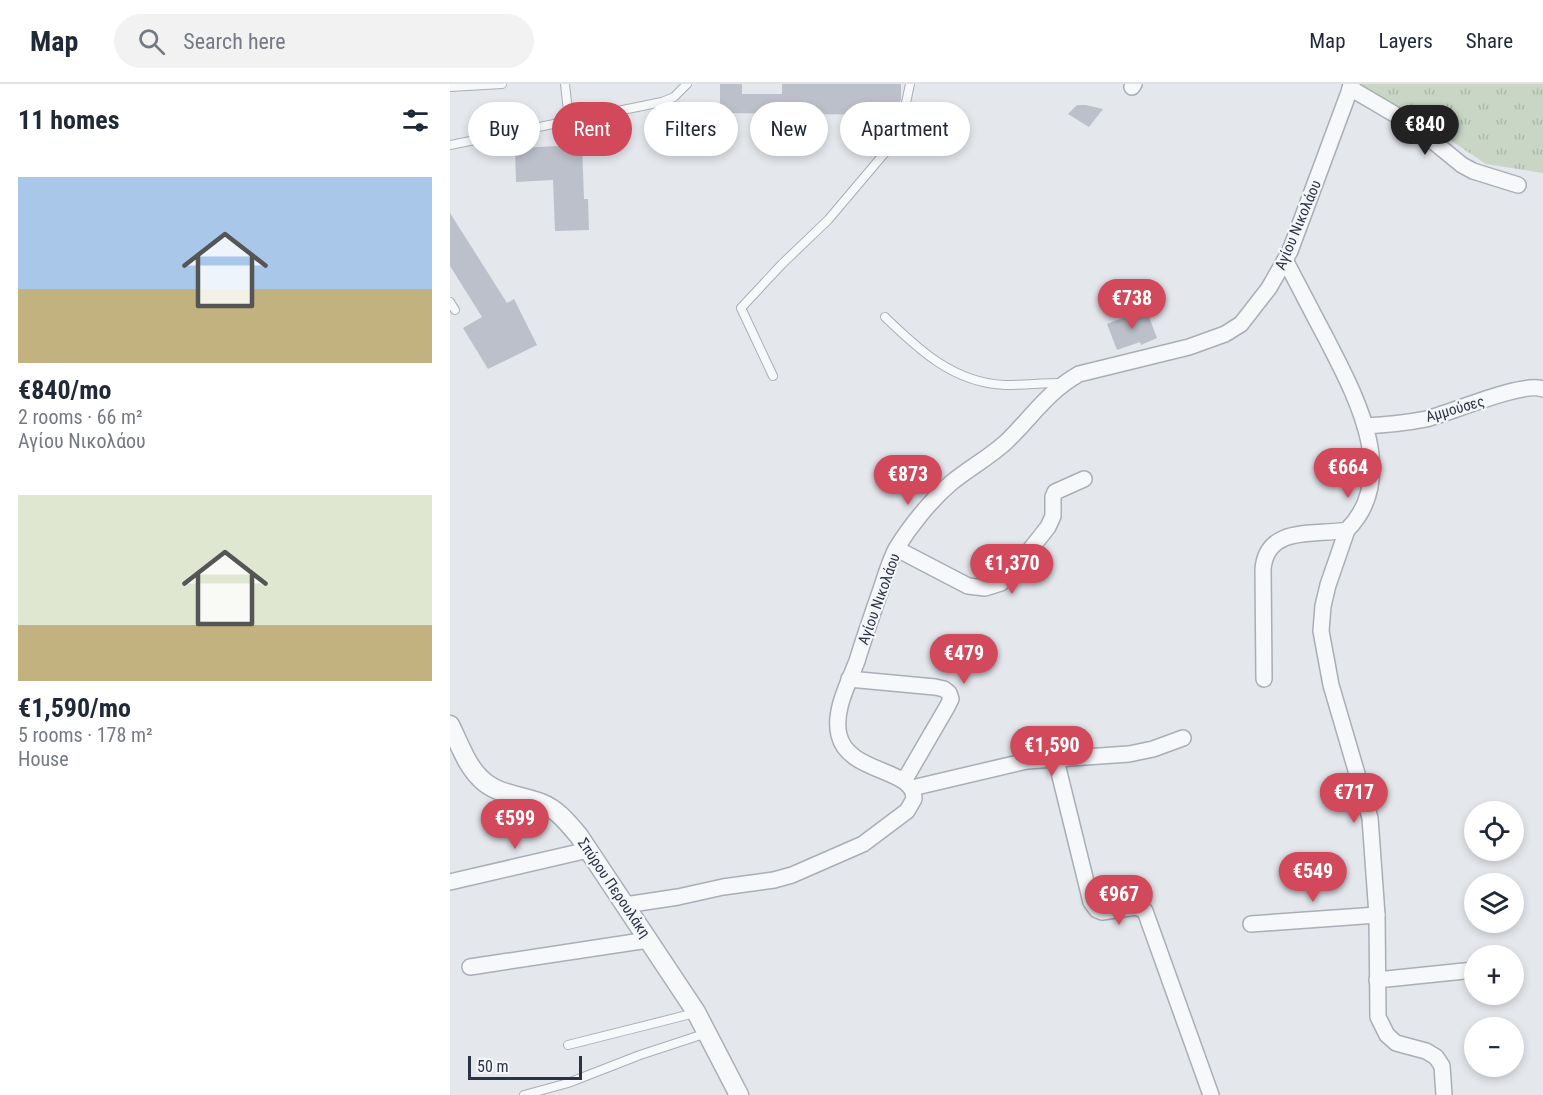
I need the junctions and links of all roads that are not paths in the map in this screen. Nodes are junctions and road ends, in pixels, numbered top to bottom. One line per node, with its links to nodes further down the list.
1 (501, 84): 6 (lane)
2 (565, 84): 7 (lane)
3 (687, 84): 8 (lane)
4 (910, 84): 16 (lane)
5 (1351, 86): 11 (street); 12 (street, Αγίου Νικολάου)
6 (450, 87)
7 (567, 102)
8 (632, 108)
9 (552, 124): 10 (lane)
10 (450, 145)
11 (1518, 185)
12 (1285, 260): 17 (street, Αγίου Νικολάου); 19 (street)
13 (450, 302): 14 (lane)
14 (455, 310)
15 (885, 317): 17 (lane)
16 (773, 376)
17 (1063, 382): 22 (street, Αγίου Νικολάου)
18 (1543, 388): 19 (street, Αμμούσες)
19 (1365, 426): 21 (street)
20 (1084, 479): 22 (street)
21 (1347, 530): 24 (street); 32 (street)
22 (897, 549): 23 (street, Αγίου Νικολάου)
23 (849, 679): 28 (street, Αγίου Νικολάου); 28 (street)
24 (1264, 680)
25 (450, 725): 29 (street, Σπύρου Περουλάκη)
26 (1183, 738): 27 (street)
27 (1056, 760): 28 (street); 43 (street)
28 (908, 784): 31 (street)
29 (588, 850): 30 (street); 31 (street, Σπύρου Περουλάκη)
30 (450, 882)
31 (625, 905): 34 (street, Σπύρου Περουλάκη)
32 (1377, 915): 33 (street); 37 (street)
33 (1251, 924)
34 (648, 940): 35 (street); 38 (street, Σπύρου Περουλάκη)
35 (470, 967)
36 (1464, 971): 37 (street)
37 (1377, 980): 44 (street)
38 (696, 1012): 39 (street, Σπύρου Περουλάκη); 40 (lane)
39 (708, 1032): 41 (lane); 42 (street, Σπύρου Περουλάκη)
40 (568, 1045)
41 (524, 1095)
42 (739, 1095)
43 (1211, 1095)
44 (1444, 1095)

